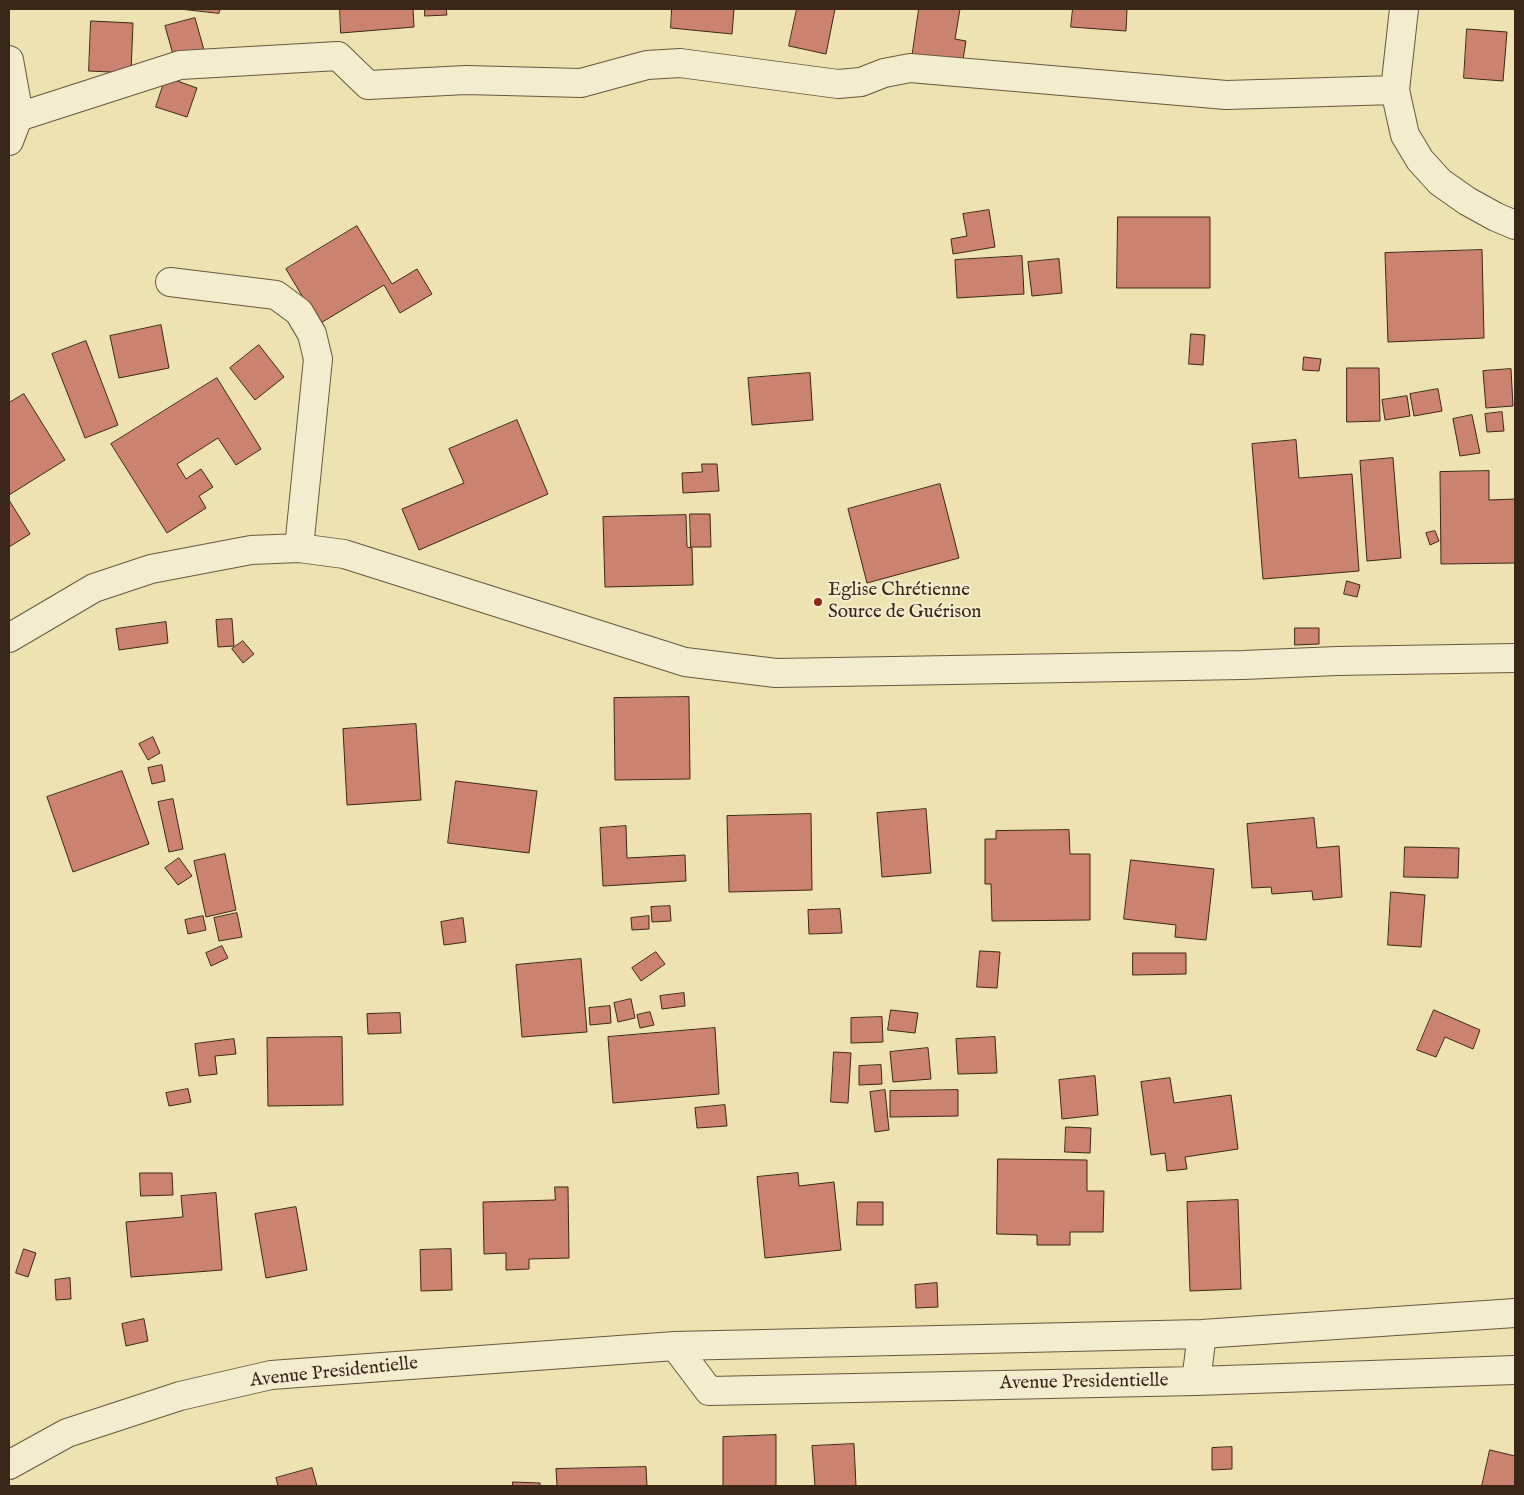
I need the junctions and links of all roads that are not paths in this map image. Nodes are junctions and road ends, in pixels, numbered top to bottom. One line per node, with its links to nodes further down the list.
1 (1404, 9): 3 (street)
2 (9, 60): 4 (street)
3 (1396, 90): 4 (street); 6 (street)
4 (14, 118): 5 (street)
5 (9, 141)
6 (1515, 225)
7 (170, 282): 8 (street)
8 (299, 548): 9 (street); 10 (street)
9 (9, 638)
10 (1515, 658)
11 (1515, 1313): 12 (street, Avenue Presidentielle)
12 (1202, 1334): 13 (street, Avenue Presidentielle); 15 (street)
13 (674, 1346): 15 (street, Avenue Presidentielle); 16 (street, Avenue Presidentielle)
14 (1515, 1370): 15 (street, Avenue Presidentielle)
15 (1196, 1381)
16 (9, 1465)

